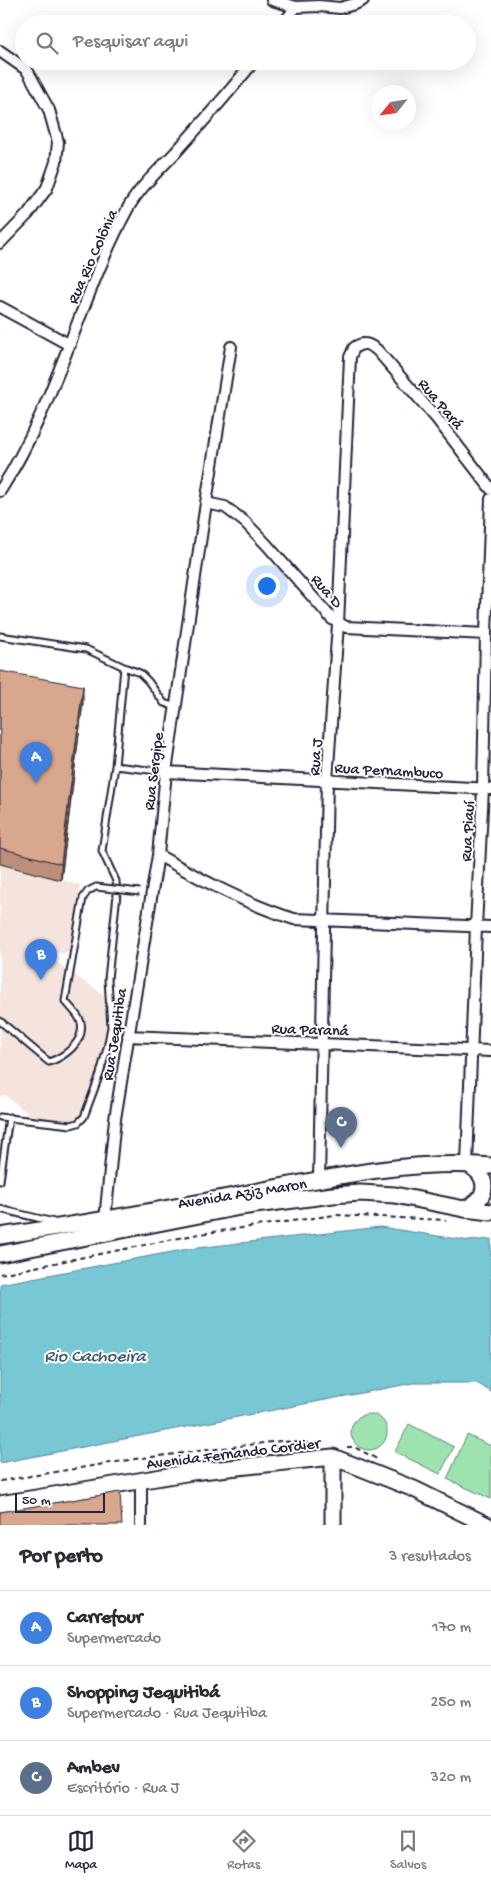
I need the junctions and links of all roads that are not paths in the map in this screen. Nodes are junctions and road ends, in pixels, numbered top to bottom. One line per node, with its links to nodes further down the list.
1 (272, 0): 3 (street)
2 (363, 0): 3 (street)
3 (296, 6): 4 (street)
4 (290, 15)
5 (0, 51): 6 (street)
6 (15, 62)
7 (26, 70): 9 (street)
8 (247, 70): 12 (street, Rua Rio Colônia)
9 (0, 243)
10 (0, 307): 12 (street)
11 (364, 343): 14 (street, Rua Pará); 18 (street, Rua J)
12 (70, 345): 15 (street, Rua Rio Colônia)
13 (231, 347): 17 (street, Rua Sergipe)
14 (491, 489)
15 (0, 491)
16 (491, 499): 19 (street, Rua Piauí)
17 (206, 503): 18 (street, Rua D); 22 (street, Rua Sergipe)
18 (338, 624): 19 (street, Rua D); 25 (street, Rua J)
19 (486, 634): 26 (street, Rua Piauí)
20 (0, 636): 21 (lane)
21 (124, 668): 22 (lane); 23 (lane)
22 (176, 707): 24 (street, Rua Sergipe)
23 (115, 766): 24 (lane); 38 (lane)
24 (166, 772): 25 (street, Rua Pernambuco); 27 (street, Rua Sergipe)
25 (327, 781): 26 (street, Rua Pernambuco); 29 (street, Rua J)
26 (487, 789): 30 (street, Rua Piauí)
27 (158, 854): 28 (street, Rua Jequitiba); 29 (street)
28 (152, 893): 32 (lane, bridge); 33 (street, Rua Jequitiba)
29 (324, 922): 30 (street); 34 (street, Rua J)
30 (476, 927): 31 (street); 35 (street, Rua Piauí)
31 (491, 927)
32 (0, 1021)
33 (128, 1036): 34 (street, Rua Paraná); 46 (street, Rua Jequitiba)
34 (320, 1044): 35 (street, Rua Paraná); 41 (street, Rua J)
35 (472, 1049): 36 (street, Rua Paraná); 39 (street, Rua Piauí)
36 (491, 1051)
37 (0, 1117): 38 (lane)
38 (10, 1117): 42 (lane)
39 (467, 1164): 40 (main road, Avenida Aziz Maron); 41 (main road, Avenida Aziz Maron); 45 (main road)
40 (491, 1166)
41 (319, 1180): 46 (main road, Avenida Aziz Maron)
42 (0, 1181)
43 (0, 1209): 47 (lane)
44 (491, 1212): 45 (main road, Avenida Aziz Maron)
45 (459, 1215): 49 (main road, Avenida Aziz Maron)
46 (104, 1220): 47 (main road, Avenida Aziz Maron)
47 (66, 1226): 48 (main road, Avenida Aziz Maron)
48 (0, 1236)
49 (0, 1254)
50 (333, 1457): 51 (main road, Avenida Fernando Cordier); 54 (main road); 55 (main road, Avenida Fernando Cordier)
51 (141, 1481): 52 (main road, Avenida Fernando Cordier); 53 (street)
52 (0, 1504)
53 (141, 1525)
54 (333, 1525)
55 (487, 1525)

